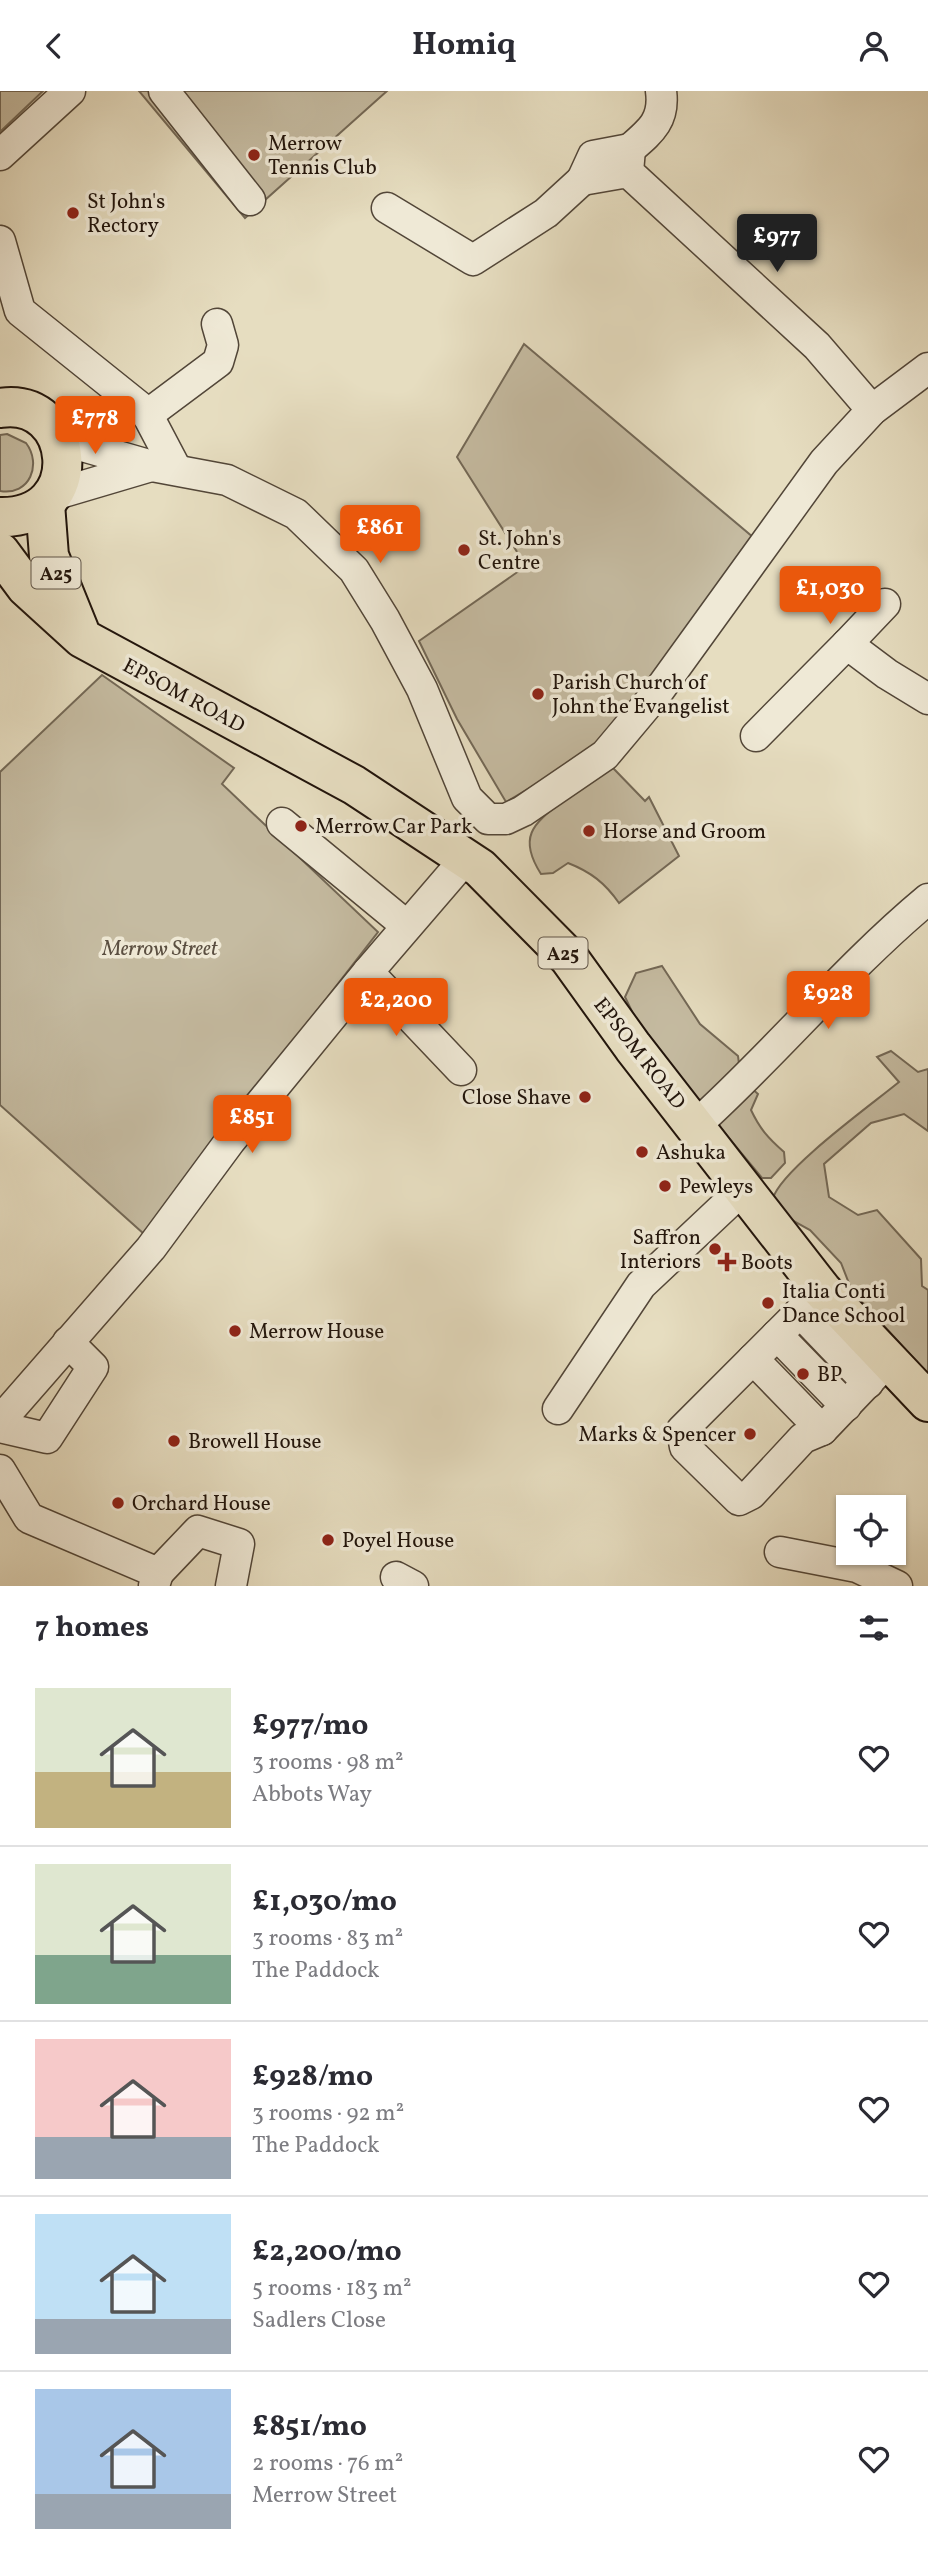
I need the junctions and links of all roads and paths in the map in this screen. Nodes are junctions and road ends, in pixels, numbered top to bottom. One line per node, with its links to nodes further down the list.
1 (70, 91): 4 (street)
2 (164, 91): 6 (street)
3 (660, 91): 5 (street)
4 (0, 155)
5 (629, 161): 7 (street); 12 (street)
6 (250, 200)
7 (387, 208)
8 (0, 241): 13 (street)
9 (217, 324): 13 (street)
10 (928, 368): 12 (street)
11 (2, 399): 14 (main road)
12 (872, 410): 15 (street)
13 (147, 415): 15 (street)
14 (49, 425): 15 (street); 16 (main road)
15 (164, 467): 16 (street)
16 (49, 500): 17 (main road); 20 (main road, A25)
17 (0, 517)
18 (0, 552): 20 (main road, EPSOM ROAD / A25)
19 (885, 604): 21 (street)
20 (82, 638): 25 (main road, EPSOM ROAD / A25)
21 (847, 644): 22 (street); 23 (street)
22 (928, 699)
23 (756, 736)
24 (282, 823): 27 (street)
25 (466, 857): 27 (street); 30 (main road, EPSOM ROAD / A25)
26 (928, 899): 30 (street)
27 (407, 926): 28 (street)
28 (368, 972): 29 (street); 33 (street)
29 (461, 1070)
30 (696, 1125): 31 (main road, EPSOM ROAD / A25)
31 (743, 1189): 32 (main road, EPSOM ROAD / A25); 38 (street)
32 (796, 1316): 34 (street); 35 (main road, EPSOM ROAD / A25); 37 (street)
33 (68, 1342): 39 (street); 40 (street)
34 (753, 1359): 41 (street); 41 (street)
35 (878, 1372): 36 (main road, EPSOM ROAD / A25); 37 (street)
36 (928, 1402)
37 (846, 1406): 41 (street)
38 (558, 1409)
39 (0, 1421)
40 (0, 1427)
41 (822, 1430)
42 (0, 1470): 44 (street)
43 (780, 1552): 46 (street)
44 (156, 1580): 45 (street)
45 (231, 1586)
46 (897, 1586)

